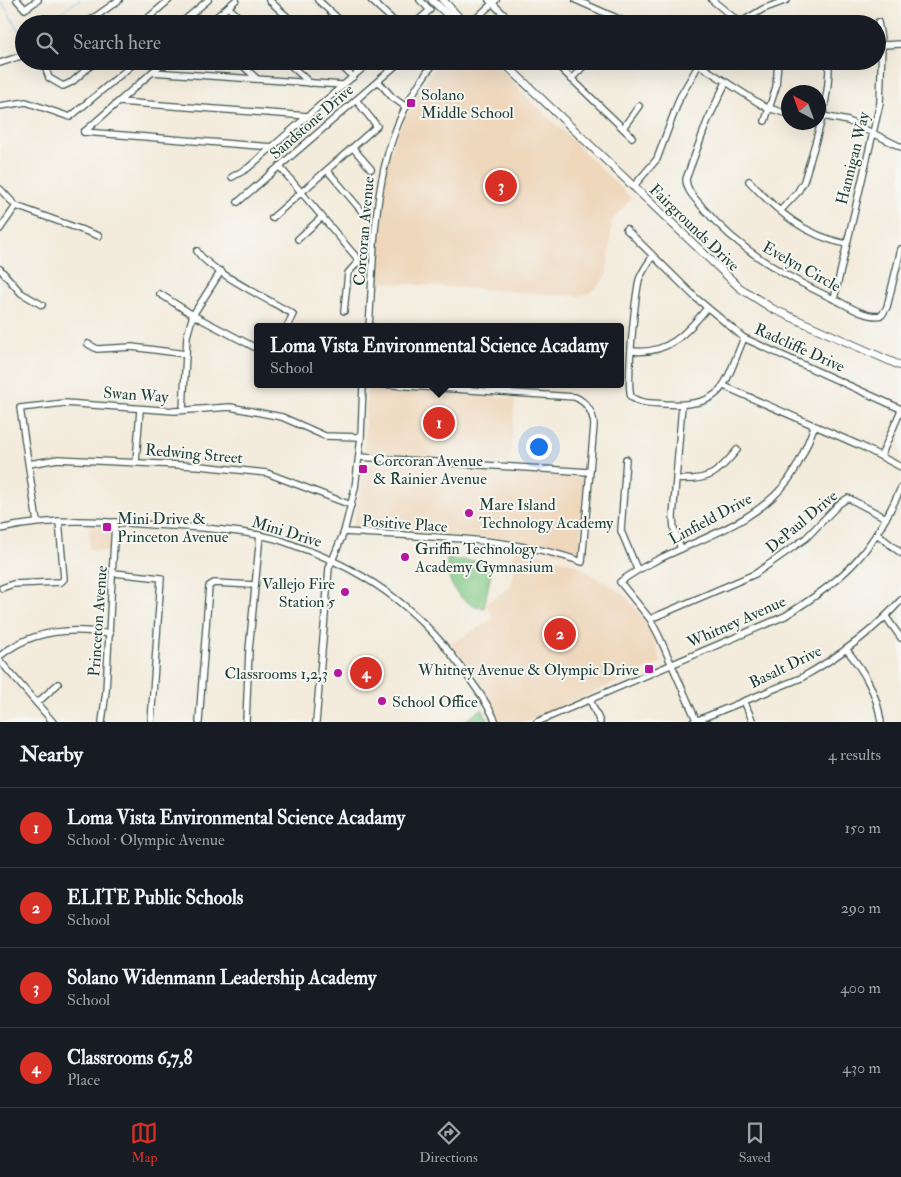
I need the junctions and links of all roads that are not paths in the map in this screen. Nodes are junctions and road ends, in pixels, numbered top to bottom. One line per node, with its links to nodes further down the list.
1 (17, 0): 2 (street)
2 (38, 0)
3 (119, 0): 18 (street)
4 (169, 0): 19 (street)
5 (208, 0): 20 (street)
6 (236, 0): 17 (street)
7 (269, 0): 23 (street)
8 (318, 0): 24 (street)
9 (371, 0): 25 (street)
10 (420, 0): 26 (street)
11 (432, 0): 27 (main road)
12 (443, 0): 27 (main road)
13 (576, 0): 30 (street)
14 (712, 0): 31 (street)
15 (787, 0): 32 (street)
16 (493, 1): 28 (street); 29 (street)
17 (228, 7): 21 (street); 22 (street)
18 (98, 15)
19 (152, 15)
20 (190, 15)
21 (219, 15)
22 (236, 15)
23 (285, 15)
24 (334, 15)
25 (387, 15)
26 (424, 15)
27 (453, 15)
28 (479, 15)
29 (506, 15)
30 (610, 15)
31 (730, 15)
32 (753, 15)
33 (901, 44): 34 (street)
34 (886, 45)
35 (15, 58): 36 (street)
36 (0, 63)
37 (46, 70): 38 (street)
38 (86, 70)
39 (125, 70): 65 (street)
40 (248, 70): 56 (street)
41 (296, 70): 59 (street)
42 (346, 70): 55 (street)
43 (361, 70): 55 (street)
44 (391, 70): 58 (street, Sandstone Drive)
45 (429, 70): 66 (street, Corcoran Avenue)
46 (511, 70): 85 (main road, Fairgrounds Drive)
47 (562, 70): 57 (street)
48 (580, 70): 57 (street)
49 (696, 70): 85 (street)
50 (710, 70): 60 (street)
51 (777, 70): 68 (street)
52 (829, 70): 62 (street)
53 (881, 70): 75 (street, Hannigan Way)
54 (152, 72): 56 (street); 64 (street)
55 (353, 77): 61 (street)
56 (257, 79): 59 (street)
57 (572, 79): 73 (street)
58 (378, 81): 63 (street, Sandstone Drive); 66 (street)
59 (310, 82): 61 (street)
60 (726, 82): 68 (street); 105 (street, Evelyn Circle)
61 (343, 85): 70 (street)
62 (826, 90)
63 (356, 100): 79 (street); 80 (street, Sandstone Drive)
64 (119, 102): 70 (street); 77 (street)
65 (0, 106)
66 (406, 106): 111 (street, Corcoran Avenue)
67 (639, 106): 73 (street)
68 (768, 109): 69 (street); 72 (street)
69 (781, 112)
70 (308, 116): 77 (street)
71 (826, 116): 75 (street)
72 (764, 121)
73 (623, 128): 76 (street)
74 (816, 130): 90 (street)
75 (872, 132): 78 (street); 98 (street, Hannigan Way)
76 (632, 137)
77 (272, 147): 83 (street)
78 (901, 147)
79 (352, 148): 81 (street); 82 (street)
80 (279, 166): 87 (street); 88 (street, Sandstone Drive)
81 (370, 169)
82 (327, 170): 87 (street); 91 (street)
83 (232, 177)
84 (749, 181): 90 (street)
85 (633, 187): 117 (main road, Fairgrounds Drive)
86 (0, 189): 89 (street)
87 (301, 192): 92 (street); 93 (street)
88 (238, 202)
89 (16, 206): 94 (street); 96 (street)
90 (781, 210): 98 (street)
91 (366, 215)
92 (322, 217): 97 (street); 108 (street)
93 (272, 218)
94 (0, 229)
95 (626, 229): 101 (street, Radcliffe Drive)
96 (99, 236)
97 (298, 239)
98 (846, 244): 105 (street, Hannigan Way)
99 (901, 249): 105 (street, Evelyn Circle)
100 (197, 252): 103 (street)
101 (652, 257): 107 (street, Radcliffe Drive); 115 (street)
102 (0, 269): 106 (street)
103 (221, 272): 109 (street); 110 (street)
104 (160, 294): 109 (street)
105 (834, 299)
106 (42, 305)
107 (707, 308): 112 (street, Radcliffe Drive); 115 (street)
108 (344, 311)
109 (193, 315): 114 (street); 116 (street)
110 (289, 323)
111 (369, 323)
112 (744, 338): 118 (street); 124 (street, Radcliffe Drive)
113 (88, 344): 116 (street)
114 (254, 347)
115 (632, 351): 121 (street)
116 (186, 354): 123 (street)
117 (901, 366)
118 (724, 386): 121 (street); 125 (street)
119 (364, 388): 126 (street)
120 (439, 388): 134 (street)
121 (682, 405): 135 (street)
122 (140, 410): 123 (street, Swan Way); 131 (street); 132 (street, Swan Way)
123 (182, 410): 126 (street, Swan Way)
124 (901, 410): 128 (street, Radcliffe Drive)
125 (814, 427): 128 (street); 146 (street, Linfield Drive)
126 (361, 438): 129 (street)
127 (737, 450): 135 (street)
128 (881, 456): 133 (street)
129 (360, 457): 134 (street); 137 (street)
130 (626, 459): 149 (street)
131 (136, 462): 132 (street, Redwing Street); 137 (street, Redwing Street)
132 (29, 464): 140 (street, Swan Way)
133 (901, 467)
134 (589, 472): 143 (street, Positive Place)
135 (677, 479): 146 (street)
136 (901, 488): 138 (street, Whitney Avenue)
137 (351, 505): 143 (street)
138 (886, 518): 144 (street, Whitney Avenue); 155 (street, DePaul Drive)
139 (59, 520): 140 (street, Mini Drive); 141 (street, Mini Drive); 152 (street)
140 (37, 522): 142 (street, Mini Drive)
141 (116, 522): 145 (street, Mini Drive); 150 (street, Princeton Avenue)
142 (0, 529)
143 (344, 532): 148 (street)
144 (877, 534): 147 (street); 161 (street, Whitney Avenue)
145 (260, 535): 148 (street, Mini Drive); 151 (street)
146 (681, 549): 149 (street, Linfield Drive)
147 (901, 554)
148 (332, 560): 172 (street); 173 (street, Mini Drive)
149 (637, 569): 155 (street)
150 (114, 573): 156 (street, Princeton Avenue); 169 (street)
151 (255, 585): 170 (street); 171 (street)
152 (2, 588)
153 (901, 600): 154 (street, Basalt Drive)
154 (886, 617): 157 (street); 158 (street, Basalt Drive)
155 (650, 619): 161 (street)
156 (110, 634): 159 (street); 168 (street, Princeton Avenue)
157 (901, 638)
158 (846, 649): 164 (street, Basalt Drive); 178 (street)
159 (0, 656)
160 (0, 660): 165 (street)
161 (672, 664): 163 (street, Whitney Avenue); 176 (street)
162 (58, 684): 165 (street)
163 (590, 700): 166 (street, Whitney Avenue); 175 (street)
164 (744, 702): 176 (street, Basalt Drive); 177 (street)
165 (36, 704): 167 (street)
166 (548, 720): 174 (street, Whitney Avenue)
167 (53, 722)
168 (102, 722)
169 (151, 722)
170 (199, 722)
171 (246, 722)
172 (316, 722)
173 (496, 722)
174 (537, 722)
175 (600, 722)
176 (695, 722)
177 (754, 722)
178 (881, 722)

